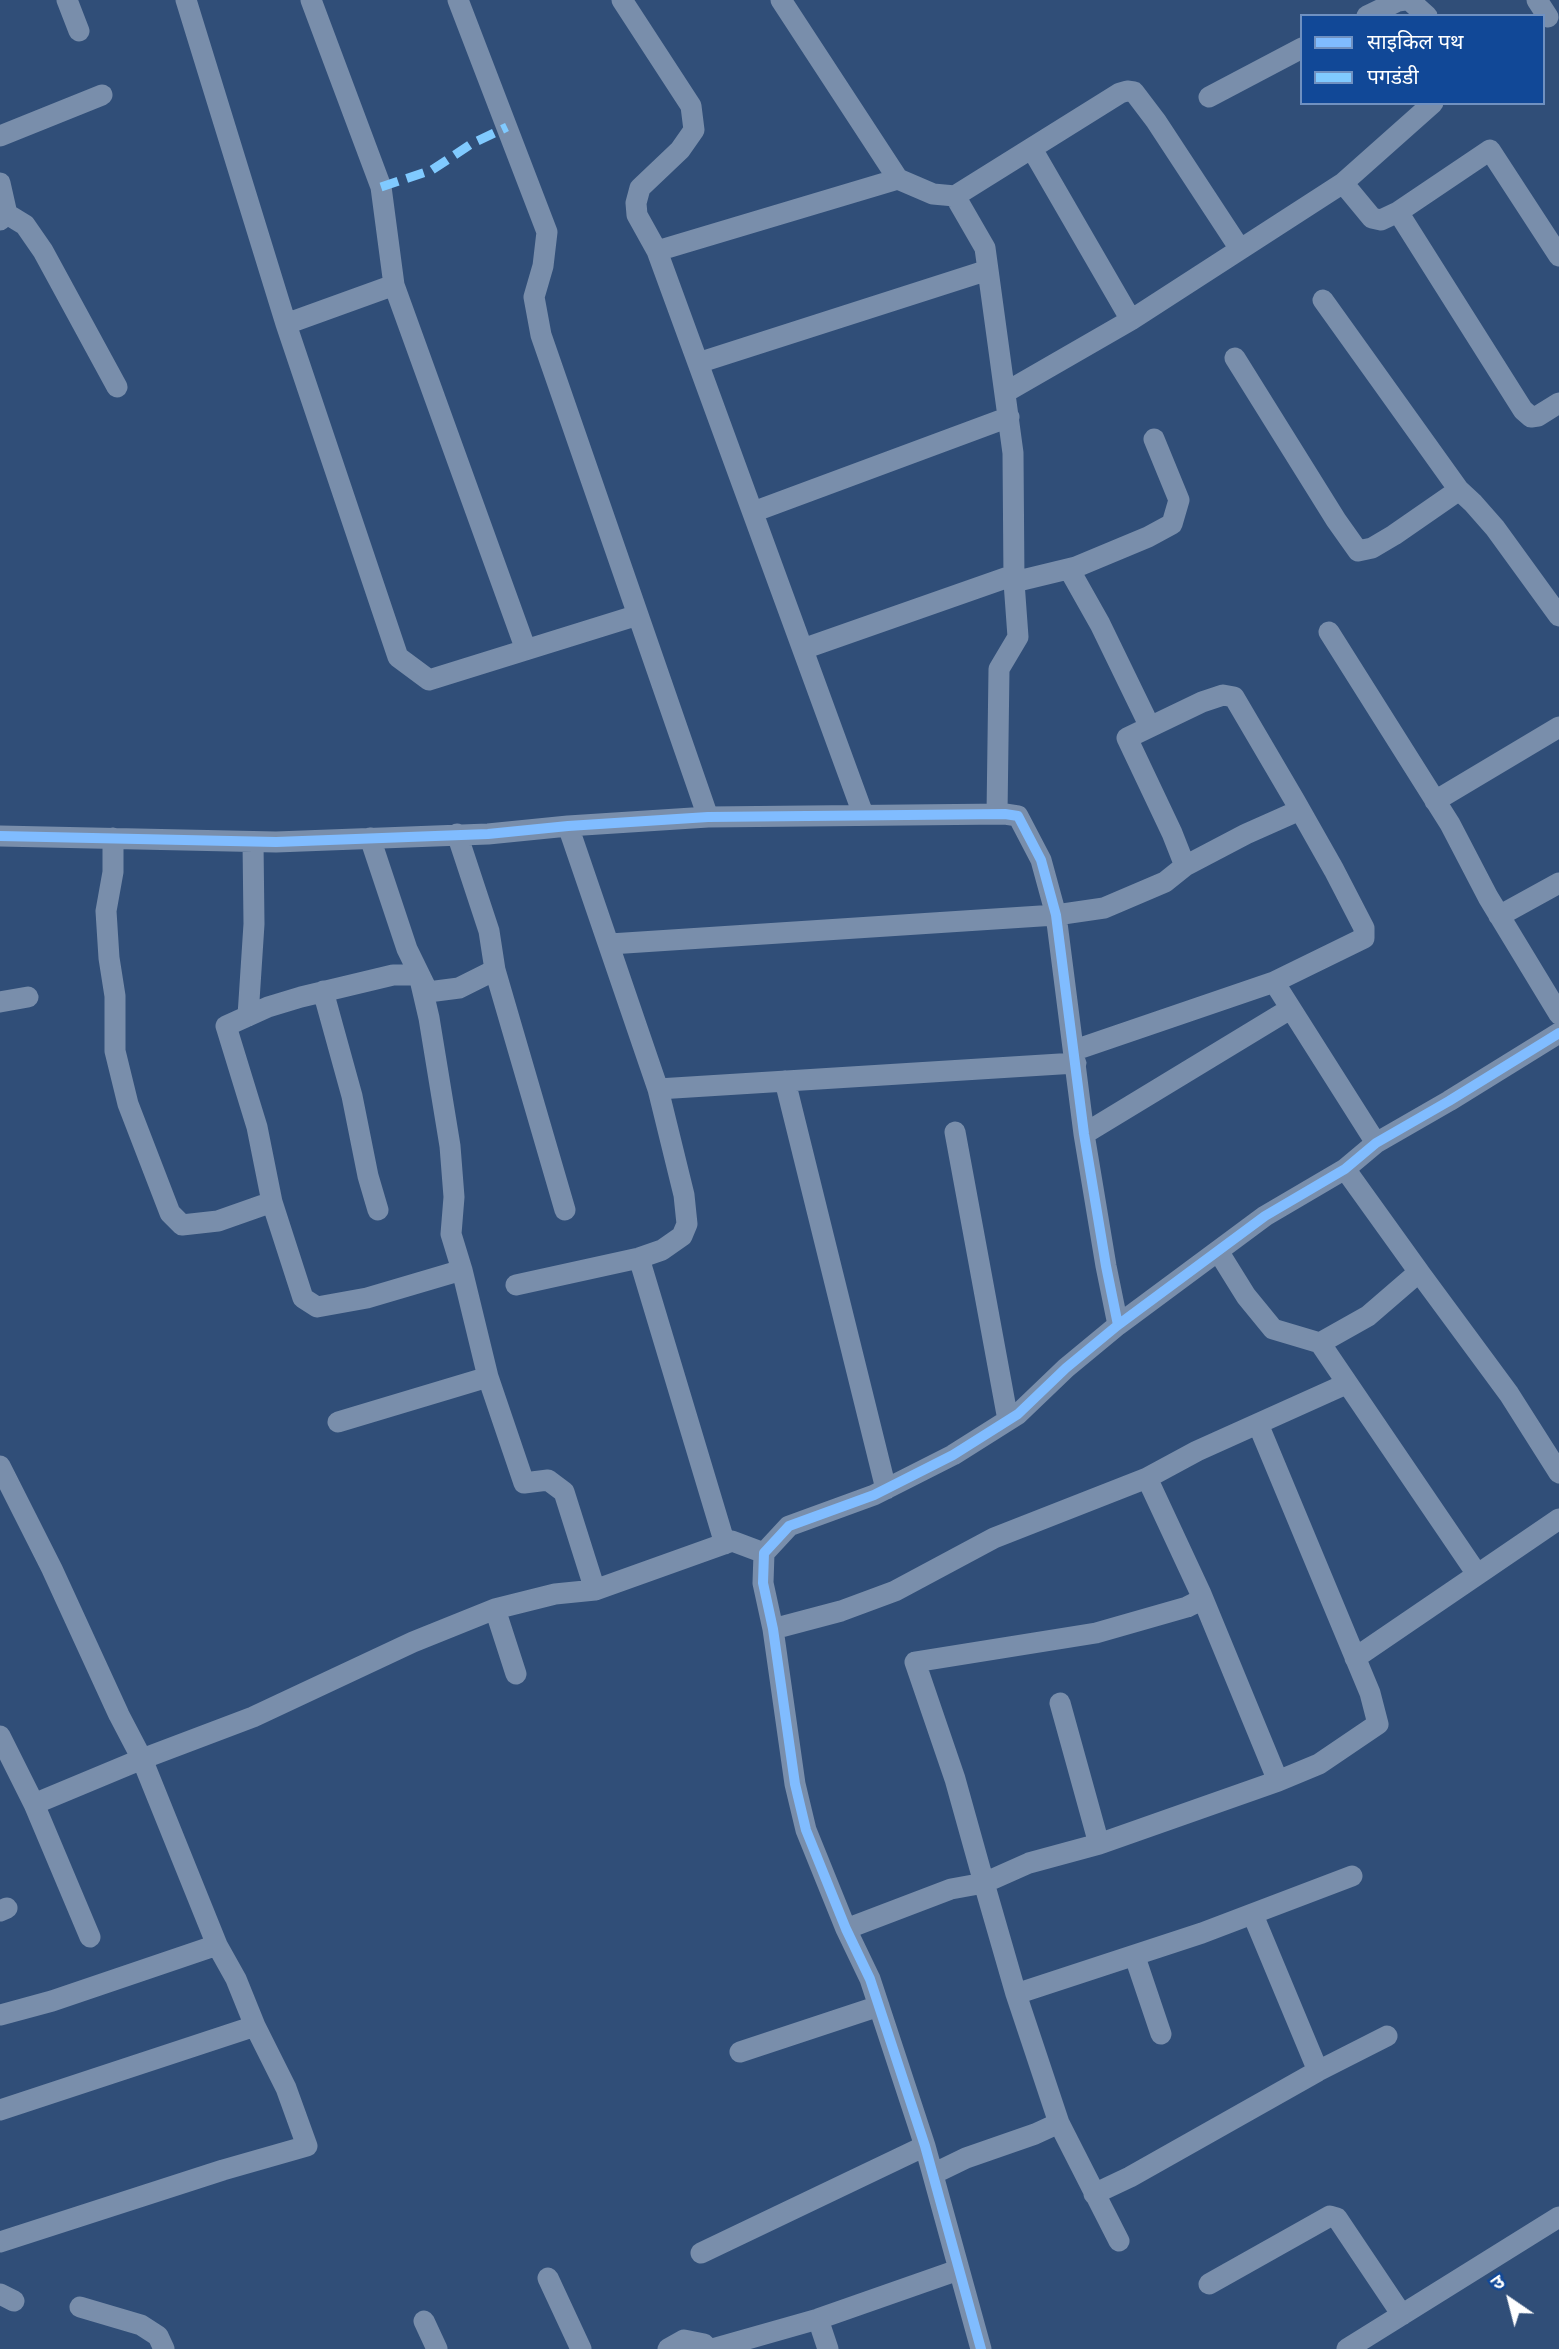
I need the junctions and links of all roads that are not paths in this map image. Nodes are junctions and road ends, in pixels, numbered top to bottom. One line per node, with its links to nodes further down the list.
1 (67, 0): 10 (street)
2 (186, 0): 30 (street)
3 (311, 0): 27 (street)
4 (458, 0): 42 (street)
5 (622, 0): 24 (street)
6 (781, 0): 17 (street)
7 (1407, 0): 8 (street); 9 (street)
8 (1371, 14)
9 (1424, 14)
10 (79, 31)
11 (1300, 49): 13 (street)
12 (102, 95): 15 (street)
13 (1209, 97)
14 (1431, 105): 19 (street)
15 (0, 136)
16 (1032, 149): 20 (street); 23 (street); 29 (street)
17 (898, 179): 20 (street); 24 (street)
18 (0, 183): 22 (street)
19 (1343, 183): 21 (street); 23 (street)
20 (955, 196): 26 (street)
21 (1398, 212): 25 (street); 35 (street)
22 (4, 217): 33 (street)
23 (1240, 249): 29 (street)
24 (657, 251): 32 (street)
25 (1559, 256)
26 (988, 270): 32 (street); 34 (street)
27 (394, 285): 30 (street); 46 (street)
28 (1323, 300): 38 (street)
29 (1131, 320): 34 (street)
30 (286, 324): 46 (street)
31 (1235, 358): 38 (street)
32 (698, 363): 39 (street)
33 (117, 387)
34 (1006, 392): 36 (street)
35 (1559, 403)
36 (1009, 417): 39 (street); 41 (street)
37 (1154, 439): 40 (street)
38 (1459, 490): 43 (street)
39 (753, 512): 45 (street)
40 (1069, 569): 41 (street); 47 (street)
41 (1014, 578): 45 (street); 52 (street)
42 (638, 615): 46 (street); 53 (street)
43 (1559, 616)
44 (1329, 632): 49 (street)
45 (803, 649): 51 (street)
46 (526, 650)
47 (1150, 726): 50 (street); 60 (street)
48 (1559, 727): 49 (street)
49 (1435, 801): 63 (street)
50 (1300, 810): 60 (street); 67 (street)
51 (863, 814): 52 (street); 53 (street)
52 (997, 814): 62 (street)
53 (708, 817): 54 (street)
54 (568, 825): 55 (street); 64 (street)
55 (457, 834): 58 (street); 65 (street)
56 (0, 836): 57 (street)
57 (113, 838): 59 (street); 82 (street)
58 (370, 838): 59 (street); 66 (street)
59 (253, 842): 73 (street)
60 (1185, 866): 62 (street)
61 (1559, 883): 63 (street)
62 (1056, 915): 64 (street); 75 (street)
63 (1499, 916): 72 (street)
64 (610, 944): 77 (street)
65 (495, 970): 66 (street); 84 (street)
66 (419, 975): 68 (street); 87 (street)
67 (1274, 982): 71 (street); 75 (street)
68 (323, 991): 73 (street); 83 (street)
69 (28, 997): 70 (street)
70 (0, 1002)
71 (1290, 1009): 79 (street); 80 (street)
72 (1559, 1013)
73 (248, 1016): 82 (street)
74 (1559, 1032): 80 (street)
75 (1075, 1057): 76 (street); 79 (street)
76 (785, 1081): 77 (street); 100 (street)
77 (658, 1089): 86 (street)
78 (955, 1132): 94 (street)
79 (1084, 1134): 90 (street)
80 (1377, 1143): 81 (street)
81 (1345, 1169): 85 (street); 88 (street)
82 (272, 1202): 87 (street)
83 (378, 1210)
84 (565, 1210)
85 (1218, 1251): 90 (street); 91 (street)
86 (639, 1258): 89 (street); 102 (street)
87 (462, 1270): 92 (street)
88 (1419, 1272): 91 (street); 98 (street)
89 (516, 1284)
90 (1118, 1325): 94 (street)
91 (1320, 1343): 93 (street)
92 (488, 1377): 95 (street); 105 (street)
93 (1346, 1384): 96 (street); 104 (street)
94 (1008, 1420): 100 (street)
95 (338, 1422)
96 (1258, 1424): 99 (street); 109 (street)
97 (0, 1466): 113 (street)
98 (1559, 1473)
99 (1147, 1478): 106 (street); 108 (street)
100 (886, 1489): 103 (street)
101 (1559, 1519): 104 (street)
102 (725, 1544): 103 (street); 105 (street)
103 (764, 1553): 108 (street)
104 (1477, 1574): 109 (street)
105 (595, 1590): 107 (street)
106 (1203, 1600): 114 (street); 118 (street)
107 (495, 1609): 110 (street); 113 (street)
108 (773, 1629): 120 (street)
109 (1355, 1658): 114 (street)
110 (516, 1674)
111 (1060, 1703): 116 (street)
112 (0, 1735): 115 (street)
113 (142, 1759): 115 (street); 122 (street)
114 (1278, 1781): 116 (street)
115 (34, 1804): 121 (street)
116 (1099, 1844): 118 (street)
117 (1352, 1876): 119 (street)
118 (984, 1883): 120 (street); 124 (street)
119 (1253, 1915): 123 (street); 131 (street)
120 (846, 1930): 125 (street)
121 (90, 1937)
122 (217, 1945): 126 (street); 127 (street)
123 (1135, 1957): 124 (street); 128 (street)
124 (1016, 1994): 133 (street)
125 (879, 2006): 130 (street); 134 (street)
126 (0, 2015)
127 (255, 2026): 132 (street); 139 (street)
128 (1161, 2034)
129 (1387, 2036): 131 (street)
130 (740, 2052)
131 (1318, 2071): 136 (street)
132 (1, 2106)
133 (1059, 2123): 135 (street); 136 (street)
134 (925, 2146): 135 (street); 140 (street)
135 (933, 2174): 141 (street)
136 (1094, 2194): 138 (street)
137 (1559, 2217): 145 (street)
138 (1119, 2241)
139 (0, 2242)
140 (701, 2253)
141 (958, 2270): 146 (street); 154 (street)
142 (548, 2278): 150 (street)
143 (1209, 2284): 145 (street)
144 (80, 2307): 148 (street)
145 (1402, 2315): 155 (street)
146 (818, 2319): 152 (street); 153 (street)
147 (424, 2321): 149 (street)
148 (164, 2349)
149 (436, 2349)
150 (581, 2349)
151 (668, 2349): 152 (street)
152 (710, 2349)
153 (828, 2349)
154 (981, 2349)
155 (1347, 2349)

